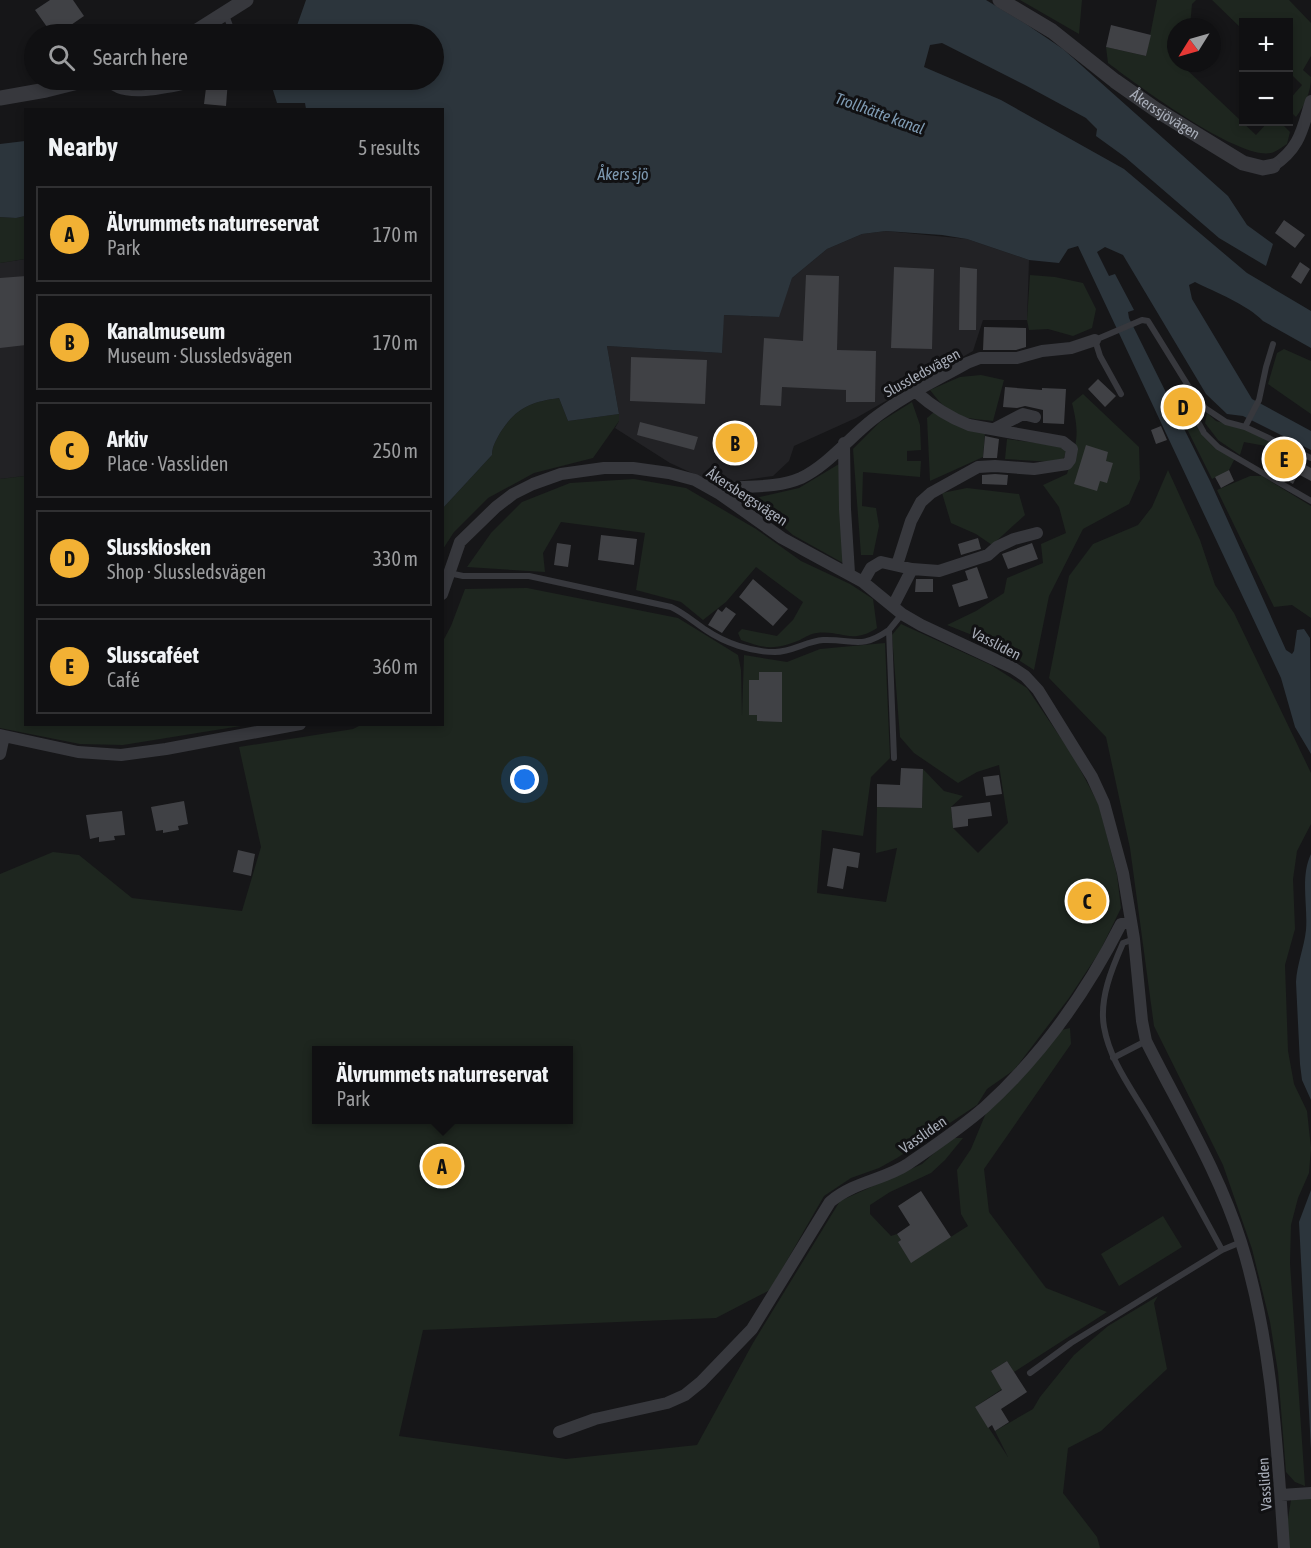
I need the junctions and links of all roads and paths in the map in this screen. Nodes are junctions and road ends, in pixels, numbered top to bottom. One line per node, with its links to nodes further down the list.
1 (246, 0): 3 (street)
2 (1000, 0): 11 (street, Åkerssjövägen)
3 (226, 14): 4 (street); 5 (lane)
4 (209, 24)
5 (230, 24)
6 (46, 90): 9 (street)
7 (118, 90): 8 (lane)
8 (157, 90)
9 (0, 98)
10 (1311, 101): 11 (street, Åkerssjövägen)
11 (1273, 166)
12 (1095, 340): 14 (street, Slussledsvägen); 15 (lane, Slussledsvägen); 16 (lane)
13 (1273, 344): 18 (lane)
14 (916, 392): 19 (street); 20 (street, Slussledsvägen)
15 (1192, 392): 18 (lane, Slussledsvägen); 23 (lane, Slussledsvägen)
16 (1121, 394)
17 (1035, 417): 19 (street)
18 (1245, 427): 21 (lane, Slussledsvägen)
19 (994, 429): 25 (street)
20 (844, 443): 22 (street, Slussledsvägen); 28 (street)
21 (1311, 458)
22 (720, 494): 27 (street, Åkersbergsvägen); 28 (street, Åkersbergsvägen)
23 (1311, 501)
24 (1037, 533): 26 (street)
25 (897, 566): 26 (street); 29 (street)
26 (912, 569): 31 (street)
27 (449, 573): 30 (street, Åkersbergsvägen); 32 (lane)
28 (849, 573): 29 (street, Åkersbergsvägen)
29 (863, 582): 31 (street, Åkersbergsvägen)
30 (444, 588)
31 (898, 610): 32 (lane); 37 (street, Vassliden)
32 (889, 630): 36 (lane)
33 (289, 726): 34 (street)
34 (2, 735): 35 (street)
35 (0, 754)
36 (894, 758)
37 (1130, 922): 38 (street, Vassliden); 44 (street, Vassliden)
38 (1134, 939): 39 (street, Vassliden); 40 (lane)
39 (1146, 1041): 40 (lane); 41 (street, Vassliden)
40 (1113, 1058): 42 (lane)
41 (1241, 1242): 42 (lane); 46 (street, Vassliden)
42 (1222, 1250): 43 (lane)
43 (1030, 1373)
44 (559, 1432)
45 (1310, 1493): 46 (street)
46 (1281, 1495): 47 (street, Vassliden)
47 (1284, 1548)

